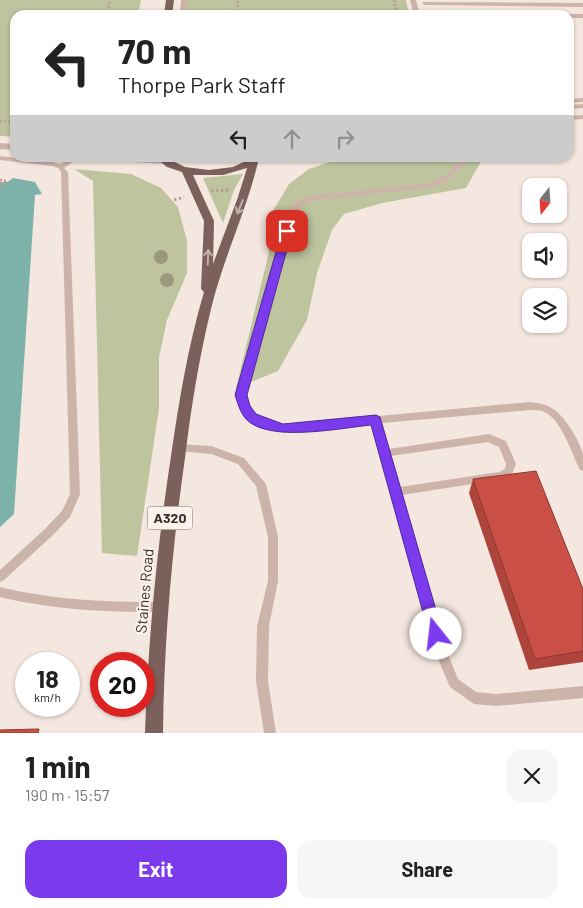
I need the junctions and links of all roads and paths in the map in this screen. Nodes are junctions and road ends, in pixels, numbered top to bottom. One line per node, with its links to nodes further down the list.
1 (532, 0): 3 (lane)
2 (425, 3): 3 (lane)
3 (583, 4)
4 (44, 162): 10 (lane)
5 (69, 162): 10 (lane)
6 (169, 162): 11 (main road)
7 (250, 162): 11 (main road)
8 (255, 162): 16 (main road, Staines Road / A320, one-way to 16)
9 (463, 162): 17 (lane)
10 (60, 167): 22 (lane)
11 (186, 170): 16 (main road, Staines Road / A320, one-way to 11)
12 (0, 180): 13 (path)
13 (0, 190)
14 (234, 190): 15 (path)
15 (211, 191)
16 (206, 306): 18 (main road, Staines Road / A320)
17 (376, 420): 19 (lane); 20 (lane)
18 (179, 448): 24 (main road, Staines Road / A320); 27 (lane)
19 (385, 453): 21 (lane); 21 (lane)
20 (583, 467)
21 (396, 492): 25 (lane)
22 (0, 577)
23 (0, 592): 24 (lane)
24 (160, 607): 26 (main road, Staines Road / A320)
25 (583, 692)
26 (154, 733)
27 (270, 733)

